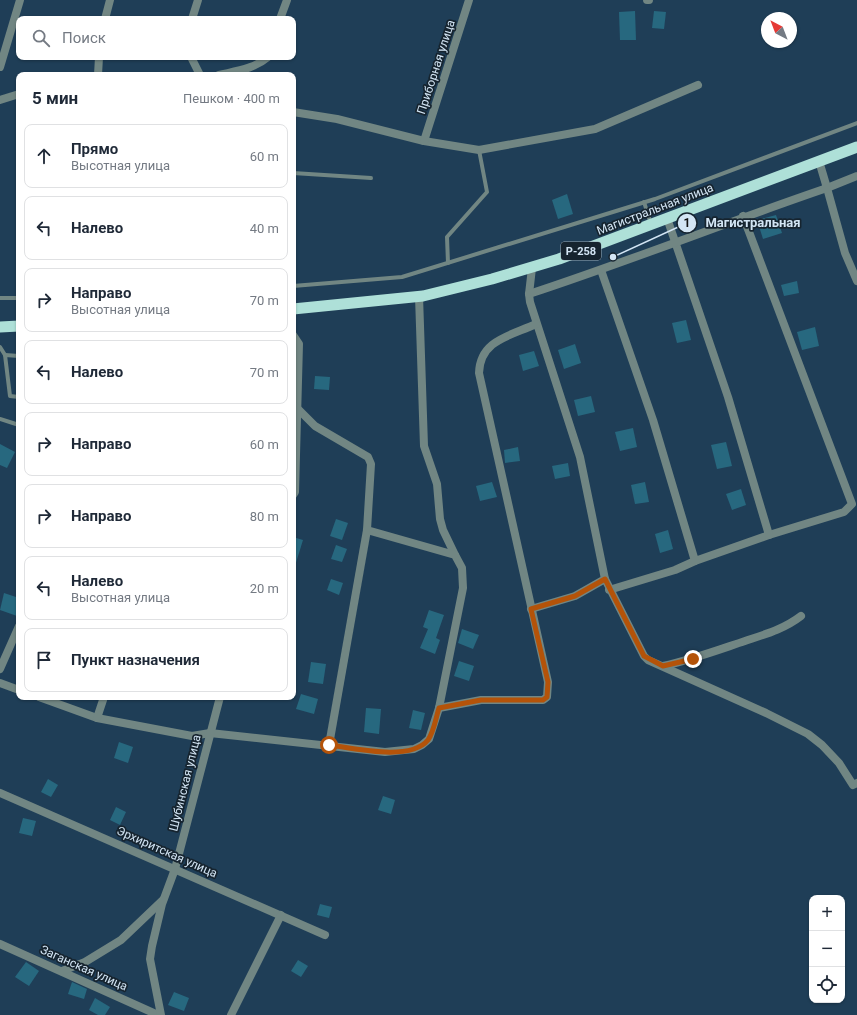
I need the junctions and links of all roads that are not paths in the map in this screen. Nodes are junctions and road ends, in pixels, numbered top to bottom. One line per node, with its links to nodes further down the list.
1 (20, 0): 12 (street)
2 (110, 0): 6 (street)
3 (198, 0): 7 (street)
4 (286, 0): 8 (street)
5 (469, 0): 21 (street, Приборная улица)
6 (106, 16)
7 (193, 16)
8 (281, 16)
9 (99, 60): 13 (street)
10 (192, 60): 14 (street)
11 (265, 60): 15 (street)
12 (0, 68)
13 (98, 72)
14 (198, 72)
15 (233, 72)
16 (698, 85): 23 (street)
17 (16, 95): 18 (street)
18 (0, 100)
19 (296, 113): 21 (street)
20 (857, 123): 29 (lane)
21 (424, 141): 23 (street)
22 (857, 147): 24 (highway, Магистральная улица / Р-258)
23 (479, 150): 34 (lane)
24 (819, 161): 28 (street); 31 (highway, Магистральная улица / Р-258)
25 (296, 172): 27 (lane)
26 (857, 176): 28 (street)
27 (370, 178)
28 (827, 188): 30 (street); 37 (street)
29 (644, 202): 32 (lane); 34 (lane)
30 (743, 216): 33 (street); 56 (street)
31 (667, 218): 32 (highway, Магистральная улица / Р-258); 33 (street)
32 (651, 224): 35 (highway, Магистральная улица / Р-258)
33 (676, 243): 36 (street); 56 (street)
34 (448, 263): 38 (lane)
35 (532, 268): 39 (street); 40 (highway, Магистральная улица / Р-258)
36 (601, 270): 39 (street); 58 (street)
37 (857, 282)
38 (296, 286)
39 (529, 294): 44 (street)
40 (419, 296): 43 (highway, Магистральная улица / Р-258); 57 (street)
41 (0, 298): 42 (lane)
42 (16, 298)
43 (296, 309)
44 (536, 324): 59 (street); 61 (street)
45 (16, 326): 46 (highway)
46 (0, 327)
47 (296, 340): 52 (street)
48 (0, 347): 49 (lane)
49 (5, 355): 50 (lane); 51 (lane)
50 (16, 356)
51 (16, 397)
52 (296, 407): 55 (street)
53 (0, 418): 54 (lane)
54 (16, 424)
55 (367, 530): 57 (street); 74 (street)
56 (769, 535): 58 (street)
57 (455, 555): 71 (street)
58 (695, 561): 60 (street)
59 (605, 579): 60 (street); 61 (street)
60 (609, 590): 64 (street)
61 (531, 609): 71 (street)
62 (801, 616): 64 (street)
63 (16, 633): 65 (street)
64 (663, 666): 75 (street)
65 (0, 669)
66 (0, 683): 67 (street)
67 (16, 689)
68 (47, 700): 72 (street)
69 (103, 700): 72 (street)
70 (219, 700): 73 (street, Шубинская улица)
71 (439, 708): 74 (street)
72 (97, 718): 73 (street)
73 (210, 733): 74 (street); 77 (street, Шубинская улица)
74 (329, 745)
75 (857, 783)
76 (0, 793): 77 (street, Эрхиритская улица)
77 (175, 869): 78 (street, Шубинская улица); 79 (street, Эрхиритская улица)
78 (164, 900): 82 (street); 84 (street, Шубинская улица)
79 (282, 915): 80 (street, Эрхиритская улица); 85 (street)
80 (325, 935)
81 (0, 944): 82 (street, Заганская улица)
82 (62, 971): 83 (street, Заганская улица)
83 (158, 1015)
84 (161, 1015)
85 (231, 1015)

